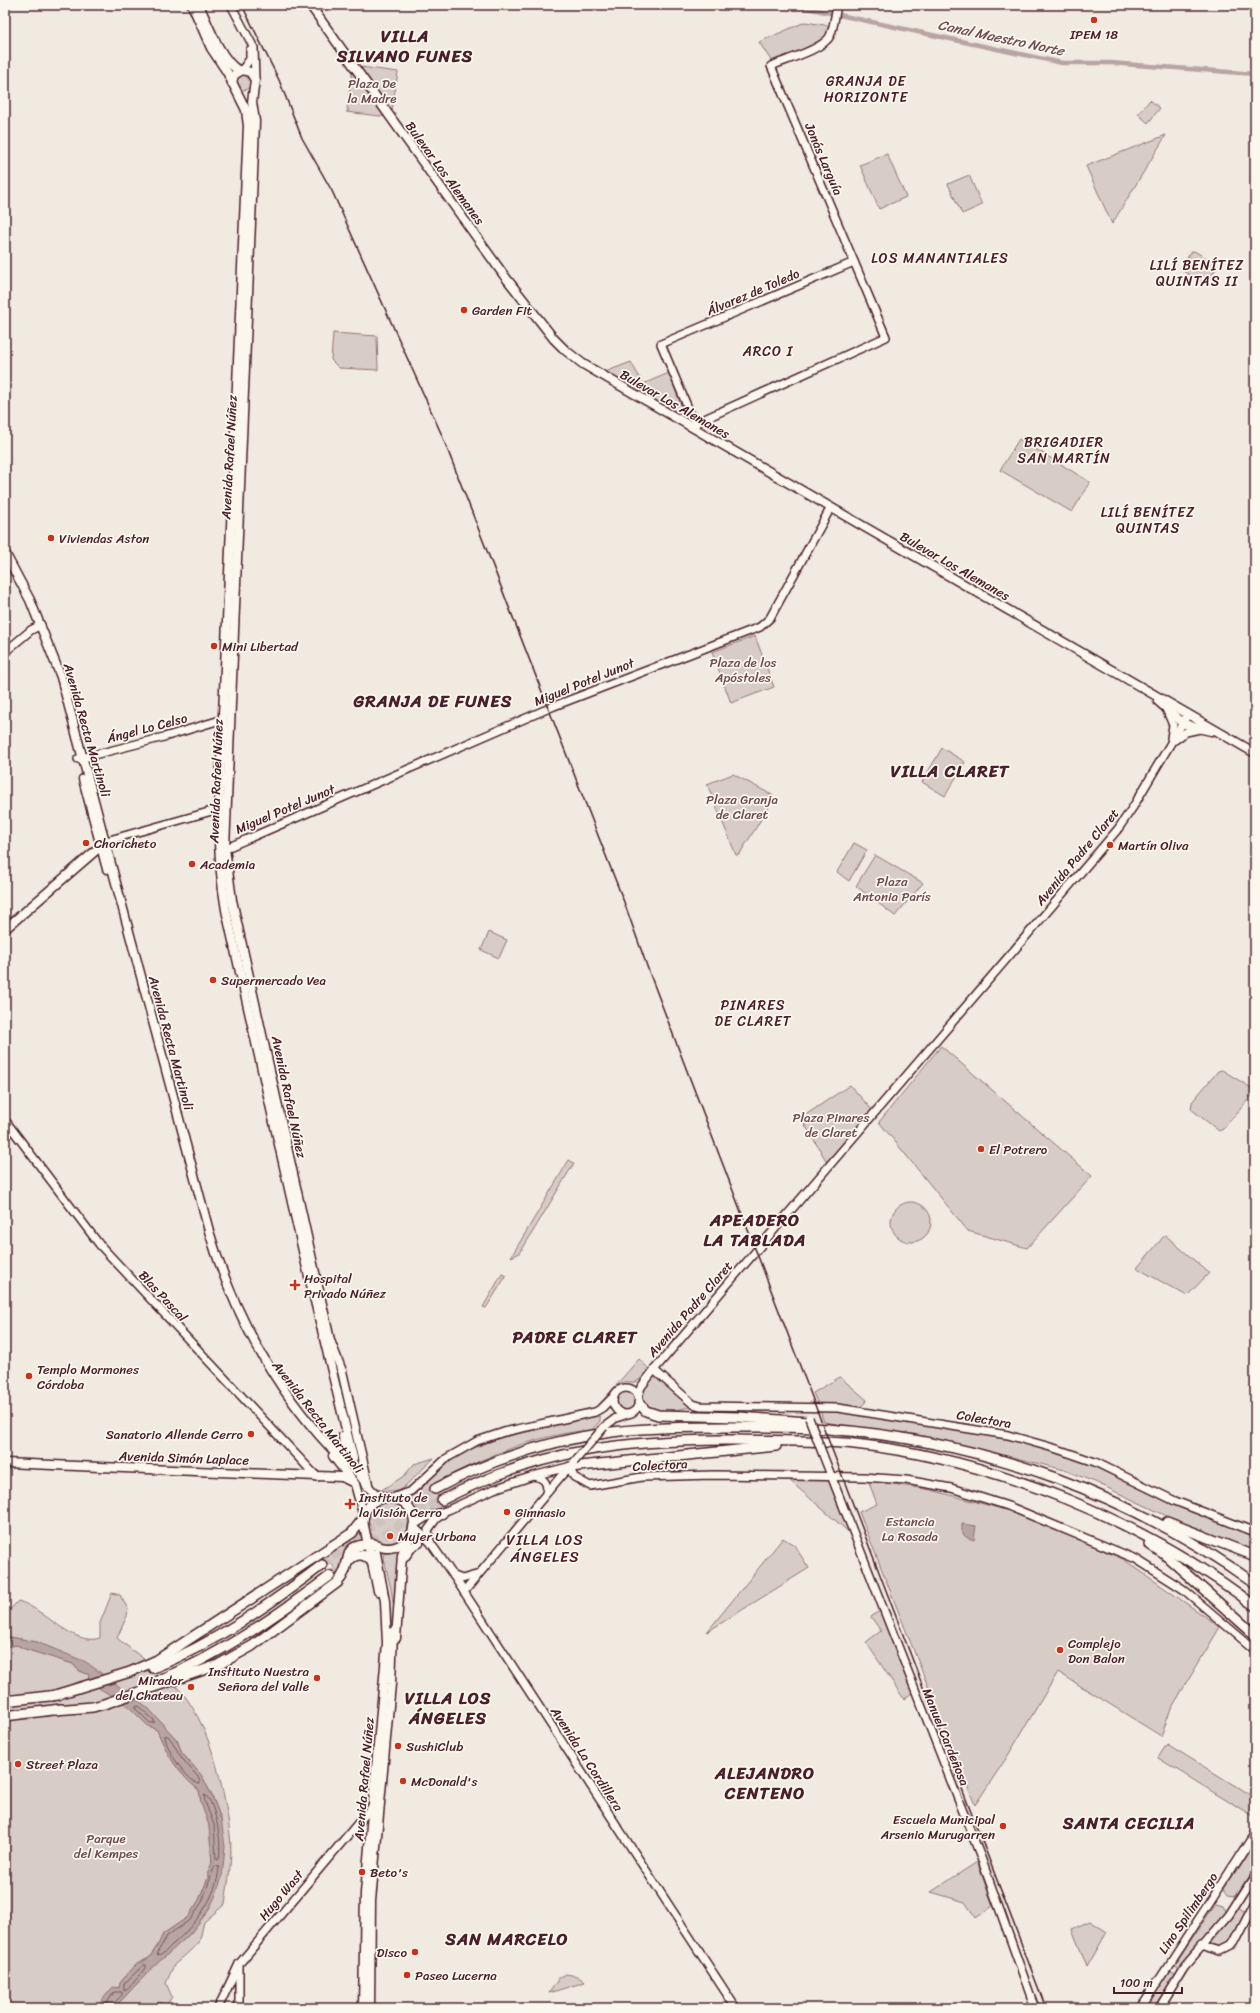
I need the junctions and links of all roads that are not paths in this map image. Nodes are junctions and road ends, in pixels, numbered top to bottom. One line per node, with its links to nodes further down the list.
1 (192, 5): 8 (main road)
2 (199, 5): 7 (main road)
3 (232, 5): 6 (main road, Avenida Rafael Núñez)
4 (310, 5): 14 (main road, Bulevar Los Alemanes)
5 (837, 6): 12 (main road, Jonás Larguía)
6 (246, 36): 7 (main road, Avenida Rafael Núñez); 9 (main road, Avenida Rafael Núñez)
7 (241, 70): 8 (main road, Avenida Rafael Núñez); 9 (main road)
8 (232, 83): 10 (main road, Avenida Rafael Núñez)
9 (255, 83): 10 (main road); 13 (main road, Avenida Rafael Núñez)
10 (237, 92): 11 (main road, Avenida Rafael Núñez)
11 (242, 246): 13 (main road); 15 (main road, Avenida Rafael Núñez)
12 (854, 262): 14 (main road, Jonás Larguía); 14 (main road, Álvarez de Toledo)
13 (248, 292): 15 (main road, Avenida Rafael Núñez)
14 (694, 427): 16 (main road, Bulevar Los Alemanes)
15 (238, 435): 24 (main road, Avenida Rafael Núñez); 27 (main road, Avenida Rafael Núñez)
16 (830, 509): 21 (main road, Bulevar Los Alemanes); 35 (main road, Miguel Potel Junot)
17 (5, 553): 19 (main road, Avenida Recta Martinoli)
18 (5, 562): 19 (main road, Avenida Recta Martinoli)
19 (39, 626): 20 (main road); 31 (main road, Avenida Recta Martinoli)
20 (5, 652)
21 (1146, 690): 22 (main road, Bulevar Los Alemanes); 23 (main road, Bulevar Los Alemanes)
22 (1163, 705): 25 (main road, Bulevar Los Alemanes); 29 (main road)
23 (1188, 714): 25 (main road, Avenida Padre Claret); 28 (main road, Bulevar Los Alemanes)
24 (223, 722): 27 (main road); 31 (main road, Ángel Lo Celso); 33 (main road, Avenida Rafael Núñez)
25 (1183, 723): 26 (main road, Bulevar Los Alemanes); 29 (main road, Avenida Padre Claret)
26 (1206, 729): 28 (main road, Bulevar Los Alemanes); 29 (main road)
27 (229, 734): 32 (main road, Avenida Rafael Núñez)
28 (1227, 737): 30 (main road, Bulevar Los Alemanes)
29 (1166, 751): 46 (main road, Avenida Padre Claret)
30 (1255, 753)
31 (80, 758): 34 (main road, Avenida Recta Martinoli); 34 (main road, Avenida Recta Martinoli)
32 (227, 802): 33 (main road); 35 (main road, Avenida Rafael Núñez)
33 (219, 809): 34 (main road); 36 (main road, Avenida Rafael Núñez)
34 (103, 843): 37 (main road); 39 (main road, Avenida Recta Martinoli); 41 (main road, Avenida Recta Martinoli)
35 (225, 848): 36 (main road); 42 (main road, Avenida Rafael Núñez)
36 (219, 855): 40 (main road, Avenida Rafael Núñez)
37 (5, 929)
38 (5, 1120): 63 (main road, Blas Pascal)
39 (182, 1150): 41 (main road); 67 (main road, Avenida Recta Martinoli)
40 (281, 1151): 42 (main road); 44 (main road, Avenida Rafael Núñez)
41 (195, 1179): 57 (main road, Avenida Recta Martinoli)
42 (297, 1189): 43 (main road, Avenida Rafael Núñez)
43 (300, 1200): 44 (main road); 45 (main road, Avenida Rafael Núñez)
44 (294, 1208): 45 (main road, Avenida Rafael Núñez)
45 (328, 1342): 57 (main road); 58 (main road, Avenida Rafael Núñez); 65 (main road)
46 (654, 1370): 47 (main road, Avenida Padre Claret); 52 (main road, Colectora)
47 (646, 1380): 48 (main road, Avenida Padre Claret); 50 (main road, Avenida Padre Claret)
48 (628, 1388): 49 (main road); 50 (main road)
49 (614, 1396): 51 (main road); 70 (main road)
50 (639, 1400): 53 (main road); 55 (highway)
51 (613, 1405): 53 (main road); 54 (main road)
52 (805, 1408): 62 (main road, Manuel Cardeñosa, bridge); 75 (main road, Colectora)
53 (625, 1414): 54 (main road)
54 (605, 1425): 60 (main road, bridge)
55 (866, 1433): 64 (highway); 66 (highway)
56 (871, 1446): 60 (highway); 69 (highway); 71 (highway)
57 (334, 1450): 65 (main road, Avenida Recta Martinoli)
58 (356, 1460)
59 (5, 1464): 63 (main road, Avenida Simón Laplace)
60 (576, 1464): 61 (main road); 62 (main road, Colectora); 68 (main road)
61 (533, 1476): 68 (main road); 72 (main road)
62 (831, 1476): 93 (main road, Colectora); 115 (main road, Manuel Cardeñosa)
63 (316, 1477): 67 (main road, Avenida Simón Laplace)
64 (1064, 1480): 80 (highway); 88 (highway)
65 (369, 1488): 70 (main road, Avenida Recta Martinoli)
66 (435, 1488)
67 (357, 1489): 73 (main road)
68 (546, 1494): 85 (main road)
69 (1056, 1496): 90 (highway); 91 (highway)
70 (388, 1498): 73 (main road); 74 (main road)
71 (442, 1500)
72 (448, 1510): 74 (main road); 78 (main road)
73 (364, 1518): 79 (main road); 94 (highway)
74 (414, 1525): 76 (main road); 78 (main road, Avenida La Cordillera)
75 (1255, 1532)
76 (405, 1542): 77 (main road); 79 (main road); 84 (main road)
77 (419, 1543): 78 (main road); 84 (main road)
78 (432, 1544): 86 (main road, Avenida La Cordillera)
79 (376, 1549): 81 (main road); 82 (highway); 92 (main road, Avenida Rafael Núñez); 95 (main road, Avenida Rafael Núñez)
80 (1255, 1556)
81 (372, 1562): 82 (highway); 95 (main road)
82 (347, 1563): 96 (highway)
83 (322, 1565): 94 (highway)
84 (401, 1565): 92 (main road)
85 (478, 1574): 86 (main road); 89 (main road)
86 (453, 1575): 89 (main road, Avenida La Cordillera)
87 (330, 1576): 96 (highway)
88 (1255, 1584)
89 (464, 1592): 114 (main road, Avenida La Cordillera)
90 (1255, 1606)
91 (1255, 1635)
92 (393, 1650): 103 (main road, Avenida Rafael Núñez)
93 (1255, 1650)
94 (139, 1671): 98 (highway)
95 (385, 1679): 104 (main road, Avenida Rafael Núñez)
96 (162, 1682): 100 (highway)
97 (5, 1697): 98 (highway)
98 (27, 1699): 99 (highway)
99 (5, 1701)
100 (27, 1714): 101 (highway); 102 (highway)
101 (5, 1716)
102 (5, 1720)
103 (381, 1797): 104 (main road, Hugo Wast); 113 (main road, Avenida Rafael Núñez)
104 (373, 1805): 109 (main road, Hugo Wast); 112 (main road, Avenida Rafael Núñez)
105 (1255, 1832): 116 (main road, Lino Spilimbergo)
106 (1255, 1874): 108 (main road, Lino Spilimbergo)
107 (1255, 1902): 108 (main road)
108 (1201, 1946): 117 (main road, Lino Spilimbergo)
109 (238, 1964): 110 (main road, Hugo Wast); 111 (main road)
110 (218, 2008)
111 (239, 2008)
112 (363, 2008)
113 (370, 2008)
114 (736, 2008)
115 (1035, 2008)
116 (1141, 2008)
117 (1159, 2008)

